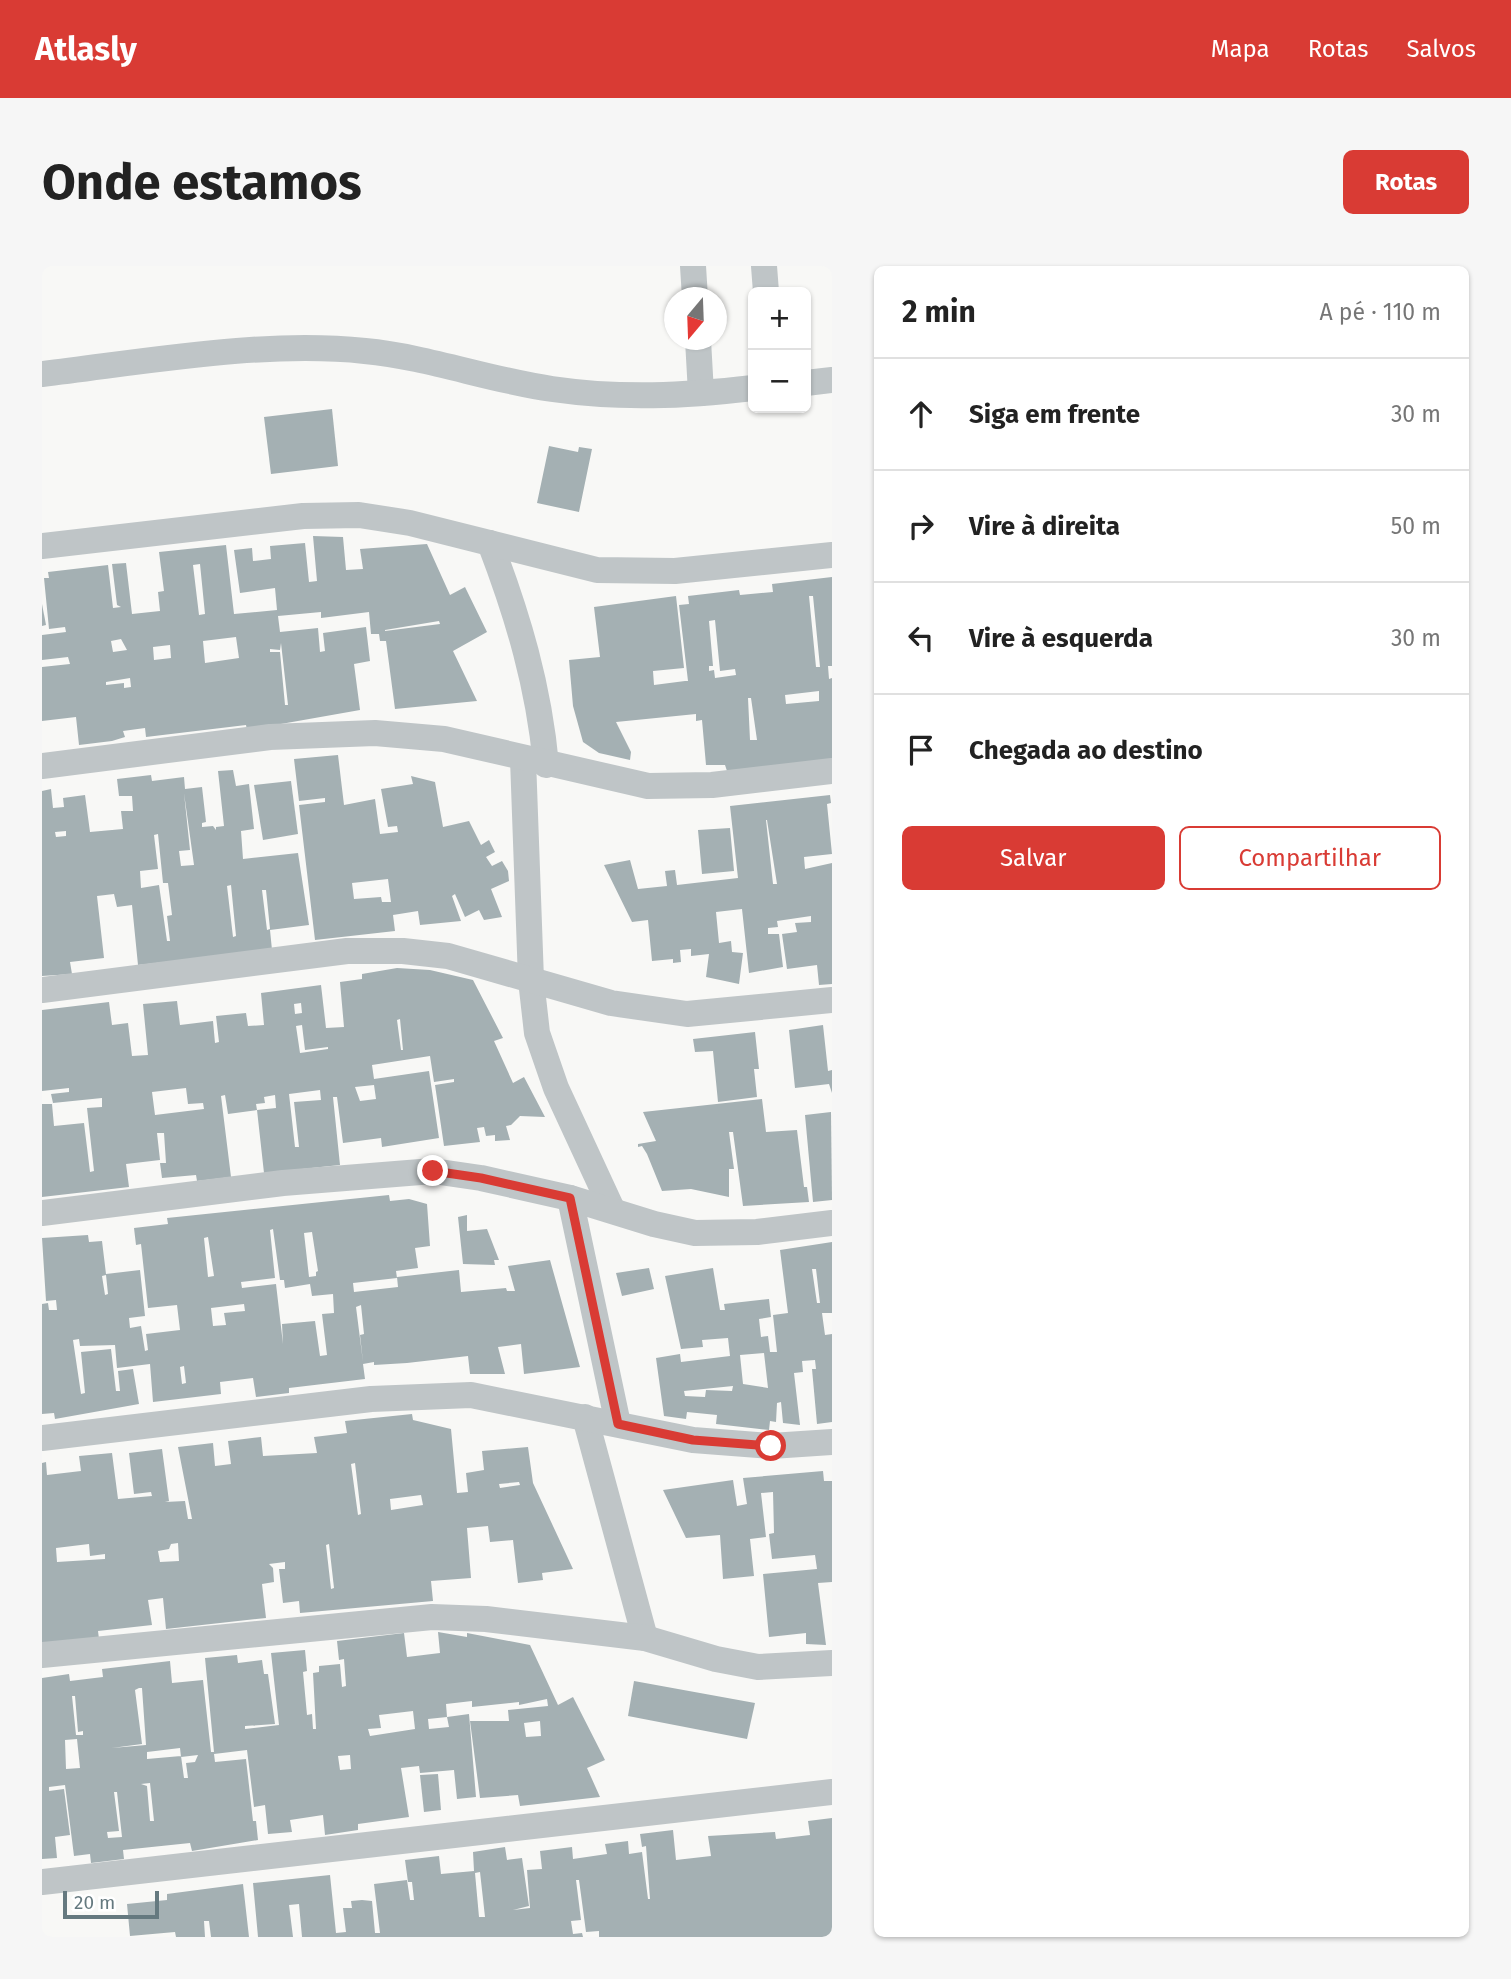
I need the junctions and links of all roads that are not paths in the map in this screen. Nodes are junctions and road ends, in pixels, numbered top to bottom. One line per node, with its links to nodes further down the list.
1 (693, 266): 3 (street)
2 (764, 266): 4 (street)
3 (694, 287)
4 (766, 287)
5 (699, 350): 10 (street)
6 (42, 374): 10 (street)
7 (832, 380): 8 (street)
8 (811, 382)
9 (748, 388): 10 (street)
10 (701, 393)
11 (490, 543): 12 (street); 13 (street); 14 (street)
12 (42, 546)
13 (832, 555)
14 (535, 762): 15 (street); 16 (street); 17 (street)
15 (42, 766)
16 (832, 771)
17 (531, 980): 18 (street); 19 (street); 21 (street)
18 (42, 990)
19 (832, 1000)
20 (570, 1198): 21 (street); 22 (street); 25 (street)
21 (612, 1209): 23 (street)
22 (42, 1213)
23 (832, 1223)
24 (585, 1417): 25 (street); 26 (street); 28 (street)
25 (618, 1424): 27 (street)
26 (42, 1438)
27 (832, 1442)
28 (645, 1638): 29 (street); 30 (street)
29 (42, 1656)
30 (832, 1663)
31 (832, 1792): 32 (street)
32 (42, 1882)

